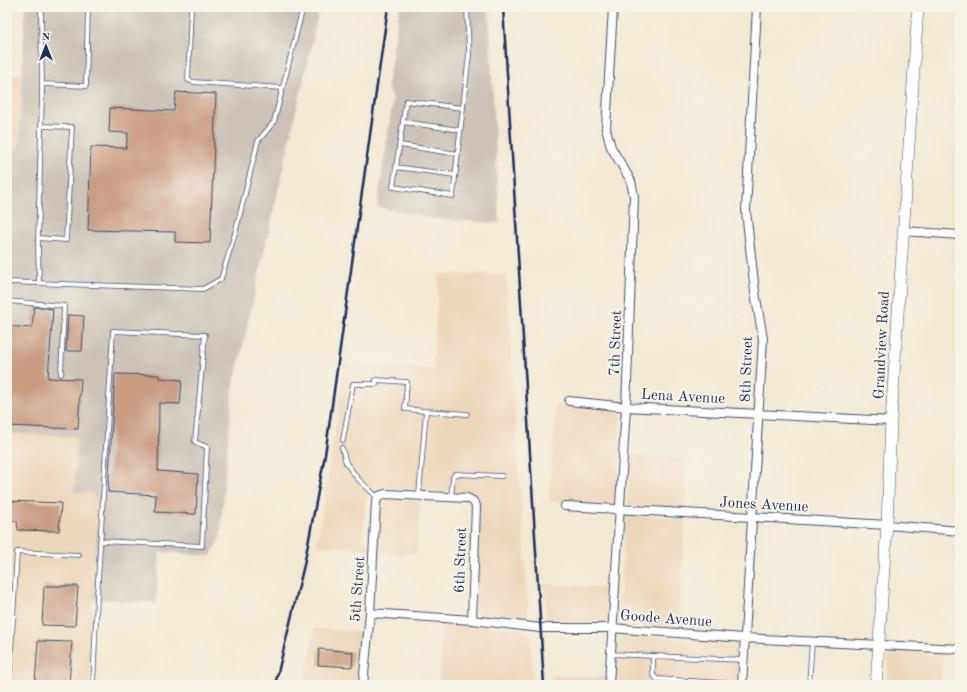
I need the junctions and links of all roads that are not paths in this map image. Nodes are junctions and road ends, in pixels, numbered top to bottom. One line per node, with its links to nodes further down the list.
1 (41, 7): 10 (lane)
2 (88, 7): 10 (lane)
3 (191, 7): 11 (lane)
4 (303, 7): 11 (lane)
5 (455, 7): 9 (lane)
6 (612, 7): 28 (street, 7th Street)
7 (757, 7): 31 (street, 8th Street)
8 (918, 7): 20 (street, Grandview Road)
9 (467, 8): 12 (lane)
10 (42, 84): 14 (lane)
11 (282, 88): 24 (lane)
12 (463, 108): 13 (lane); 15 (lane)
13 (403, 122): 15 (lane); 16 (lane)
14 (42, 126): 22 (lane); 22 (lane)
15 (460, 130): 17 (lane)
16 (400, 145): 17 (lane); 18 (lane)
17 (458, 154): 19 (lane)
18 (396, 167): 19 (lane); 19 (lane)
19 (455, 175)
20 (903, 231): 21 (street); 32 (street, Grandview Road)
21 (960, 235)
22 (38, 238): 24 (lane)
23 (7, 282): 24 (lane)
24 (39, 283)
25 (7, 301): 26 (lane)
26 (61, 374)
27 (569, 401): 28 (street, Lena Avenue)
28 (626, 407): 31 (street, Lena Avenue); 40 (street, 7th Street)
29 (426, 411): 30 (lane); 33 (lane); 36 (lane)
30 (467, 414)
31 (758, 414): 32 (street, Lena Avenue); 41 (street, 8th Street)
32 (891, 421): 42 (street, Grandview Road)
33 (343, 440)
34 (342, 448): 37 (lane)
35 (502, 476): 38 (lane)
36 (419, 496): 37 (street); 38 (street)
37 (379, 497): 46 (street, 5th Street)
38 (451, 497): 47 (street, 6th Street)
39 (566, 506): 40 (street, Jones Avenue)
40 (621, 510): 41 (street, Jones Avenue); 48 (street, 7th Street)
41 (752, 518): 42 (street, Jones Avenue); 49 (street, 8th Street)
42 (887, 525): 43 (street, Jones Avenue); 52 (street, Grandview Road)
43 (960, 530)
44 (100, 541): 44 (lane); 60 (lane)
45 (79, 555): 50 (lane)
46 (370, 613): 47 (street, Goode Avenue); 61 (street, 5th Street)
47 (472, 620): 48 (street, Goode Avenue)
48 (611, 628): 49 (street, Goode Avenue); 54 (street, 7th Street)
49 (744, 638): 51 (street, Goode Avenue); 56 (street, 8th Street)
50 (9, 641): 57 (lane)
51 (812, 641): 52 (street, Goode Avenue); 63 (lane)
52 (878, 646): 53 (street, Goode Avenue); 64 (street, Grandview Road)
53 (960, 649)
54 (610, 654): 55 (lane); 62 (street, 7th Street)
55 (653, 656): 56 (lane); 58 (lane)
56 (743, 660): 58 (street, 8th Street)
57 (8, 678): 59 (lane)
58 (742, 684)
59 (9, 685)
60 (93, 685)
61 (363, 685)
62 (609, 685)
63 (809, 685)
64 (876, 685)

